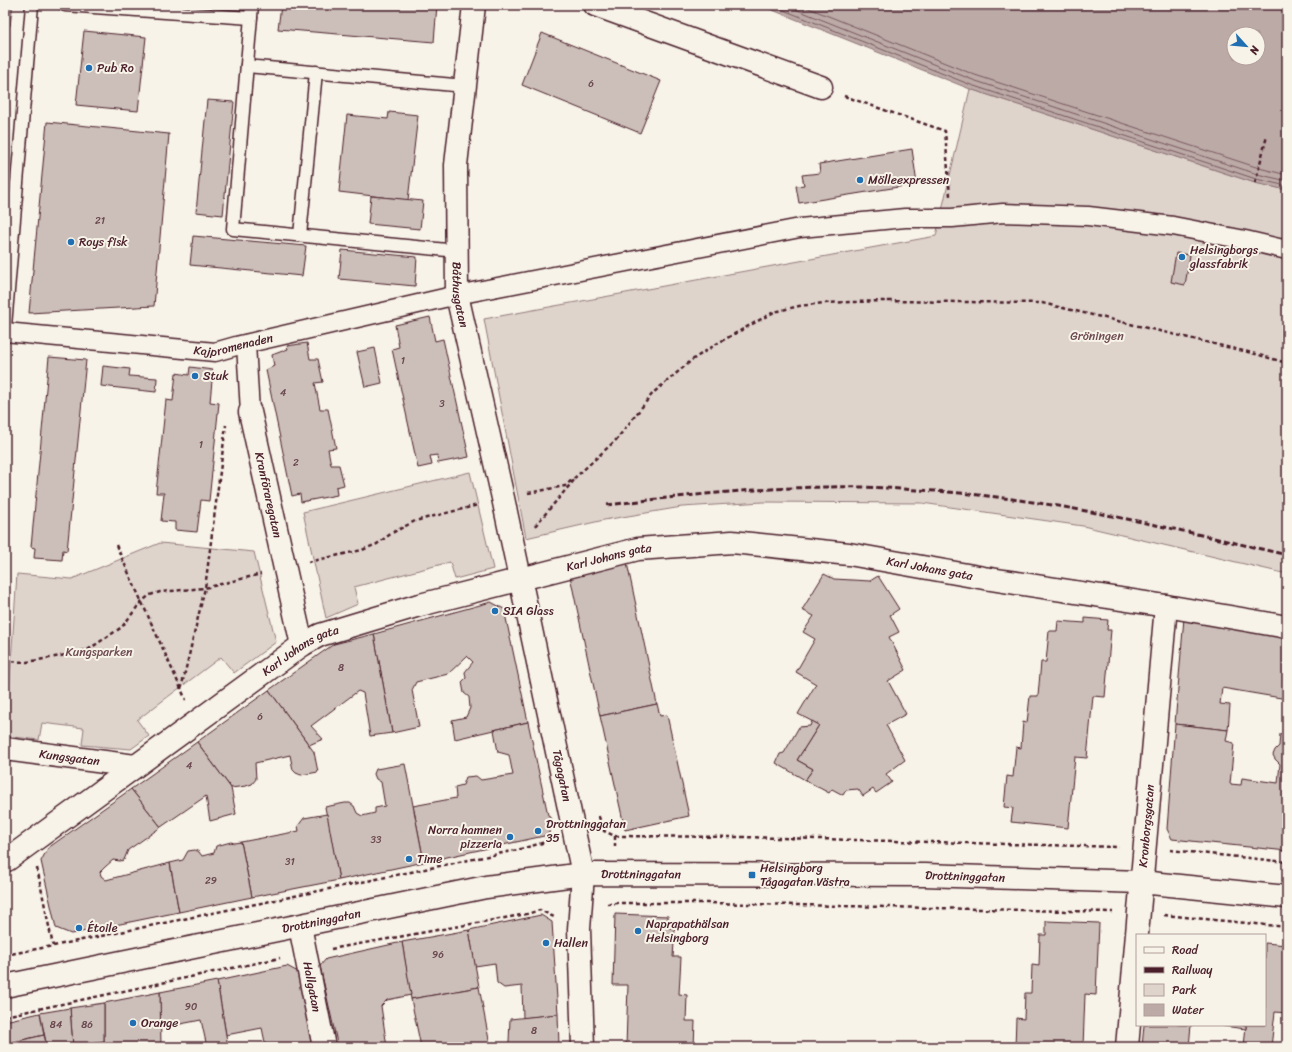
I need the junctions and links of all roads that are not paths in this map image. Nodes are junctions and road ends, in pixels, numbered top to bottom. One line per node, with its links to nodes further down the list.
1 (32, 5): 16 (lane)
2 (64, 5): 6 (lane)
3 (252, 5): 7 (lane)
4 (474, 5): 10 (street, Båthusgatan)
5 (594, 5): 11 (street)
6 (104, 6): 7 (lane)
7 (251, 18): 8 (lane)
8 (247, 66): 9 (lane); 12 (lane)
9 (316, 72): 10 (lane); 12 (lane)
10 (465, 86): 14 (street, Båthusgatan)
11 (820, 87)
12 (300, 235): 14 (lane)
13 (1287, 250): 15 (street, Kajpromenaden)
14 (457, 251): 15 (street, Båthusgatan)
15 (458, 295): 18 (street, Kajpromenaden); 20 (street, Båthusgatan)
16 (5, 326)
17 (5, 332): 18 (street, Kajpromenaden)
18 (246, 344): 19 (street, Kranföraregatan)
19 (250, 412): 23 (street, Kranföraregatan)
20 (519, 579): 21 (street, Karl Johans gata); 23 (street, Karl Johans gata); 27 (street, Tågagatan)
21 (1166, 606): 22 (street, Karl Johans gata); 28 (street, Kronborgsgatan)
22 (1287, 627)
23 (302, 644): 25 (street, Karl Johans gata)
24 (5, 750): 25 (street, Kungsgatan)
25 (135, 766): 26 (street, Karl Johans gata)
26 (7, 860)
27 (582, 874): 28 (street, Drottninggatan); 30 (street, Drottninggatan); 35 (street, Tågagatan)
28 (1141, 882): 29 (street, Drottninggatan); 31 (street, Kronborgsgatan)
29 (1287, 897)
30 (300, 926): 33 (street, Drottninggatan); 34 (street, Hallgatan)
31 (1136, 934)
32 (1136, 937): 36 (street, Kronborgsgatan)
33 (5, 986)
34 (324, 1047)
35 (583, 1047)
36 (1127, 1047)

